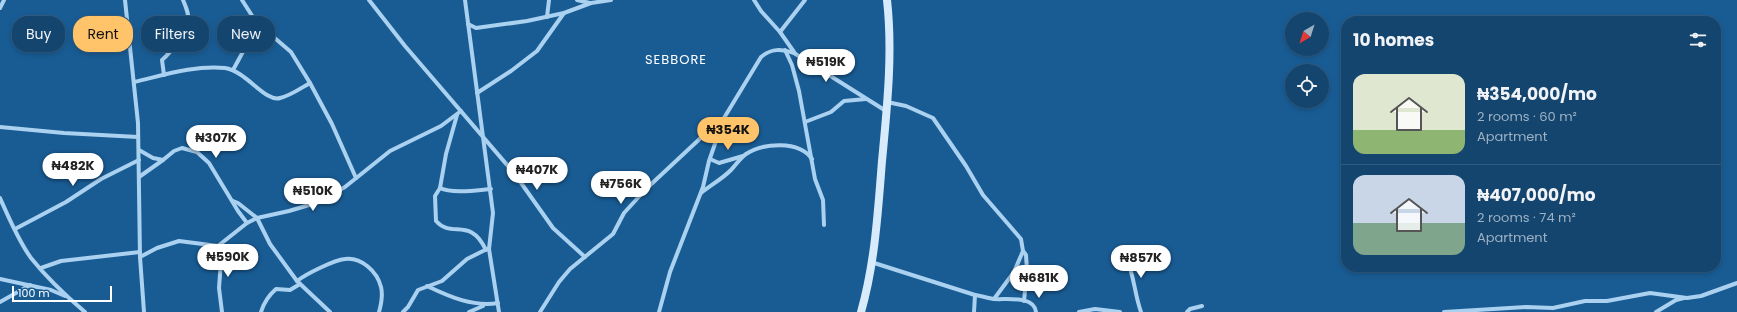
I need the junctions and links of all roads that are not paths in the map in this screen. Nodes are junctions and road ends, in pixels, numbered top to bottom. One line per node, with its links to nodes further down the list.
1 (4, 0): 14 (street)
2 (125, 0): 28 (street)
3 (183, 0): 27 (street)
4 (242, 0): 16 (street)
5 (369, 0): 34 (street)
6 (465, 0): 18 (street)
7 (549, 0): 17 (street)
8 (577, 0): 13 (street)
9 (611, 0): 13 (street)
10 (754, 0): 20 (street)
11 (804, 0): 20 (street)
12 (887, 0): 32 (main road)
13 (591, 3): 15 (street)
14 (0, 8)
15 (564, 13): 17 (street); 30 (street)
16 (252, 16)
17 (547, 17): 19 (street)
18 (468, 24): 19 (street); 21 (street)
19 (476, 28): 21 (street)
20 (780, 32): 25 (street)
21 (469, 33): 30 (street)
22 (275, 39): 29 (street)
23 (785, 50): 25 (street); 35 (street); 36 (street)
24 (243, 52): 26 (street)
25 (794, 53): 31 (street)
26 (233, 70): 27 (street); 29 (street)
27 (164, 75): 28 (street)
28 (134, 82): 39 (street)
29 (310, 83): 47 (street)
30 (477, 93): 38 (street)
31 (866, 99): 33 (street); 36 (street)
32 (886, 102): 33 (main road); 59 (street)
33 (886, 111): 64 (main road)
34 (459, 113): 38 (street); 47 (street); 48 (street)
35 (724, 118): 42 (street); 62 (street)
36 (805, 122): 45 (street)
37 (0, 127): 39 (street)
38 (482, 134): 49 (street); 62 (street)
39 (138, 137): 40 (street)
40 (139, 150): 43 (street); 44 (street)
41 (743, 156): 42 (street); 45 (street); 50 (street)
42 (710, 159): 50 (street)
43 (139, 160): 46 (street); 56 (street)
44 (163, 160): 46 (street); 52 (street)
45 (813, 161): 55 (street)
46 (139, 177): 60 (street)
47 (356, 178): 53 (street)
48 (440, 188): 49 (street); 58 (street)
49 (491, 189): 58 (street)
50 (701, 193): 91 (street)
51 (0, 198): 56 (street)
52 (232, 201): 53 (street); 54 (street)
53 (257, 218): 54 (street); 67 (street)
54 (247, 223): 57 (street)
55 (824, 225)
56 (15, 229): 65 (street)
57 (218, 246): 63 (street); 83 (street)
58 (488, 249): 70 (street); 77 (street)
59 (1023, 251): 74 (street); 75 (street)
60 (140, 252): 63 (street); 65 (street)
61 (1124, 253): 97 (street)
62 (585, 256): 90 (street)
63 (140, 257): 82 (street)
64 (871, 262): 71 (street); 92 (main road)
65 (40, 268): 72 (street)
66 (0, 279): 69 (street)
67 (298, 282): 84 (street); 85 (street); 86 (street)
68 (1737, 283): 73 (street)
69 (30, 285): 72 (street); 76 (street)
70 (427, 286): 78 (street); 87 (street)
71 (975, 295): 74 (street); 93 (street)
72 (67, 297): 81 (street)
73 (1687, 298): 80 (street); 100 (street)
74 (994, 299): 75 (street)
75 (1024, 301): 94 (street)
76 (0, 302)
77 (498, 303): 78 (street); 89 (street)
78 (488, 305): 88 (street)
79 (1202, 306): 98 (street)
80 (1466, 311): 99 (street)
81 (85, 312)
82 (144, 312)
83 (222, 312)
84 (261, 312)
85 (330, 312)
86 (379, 312)
87 (403, 312)
88 (469, 312)
89 (499, 312)
90 (540, 312)
91 (658, 312)
92 (861, 312)
93 (974, 312)
94 (1037, 312)
95 (1079, 312): 96 (street)
96 (1120, 312)
97 (1141, 312)
98 (1187, 312)
99 (1444, 312)
100 (1656, 312)

